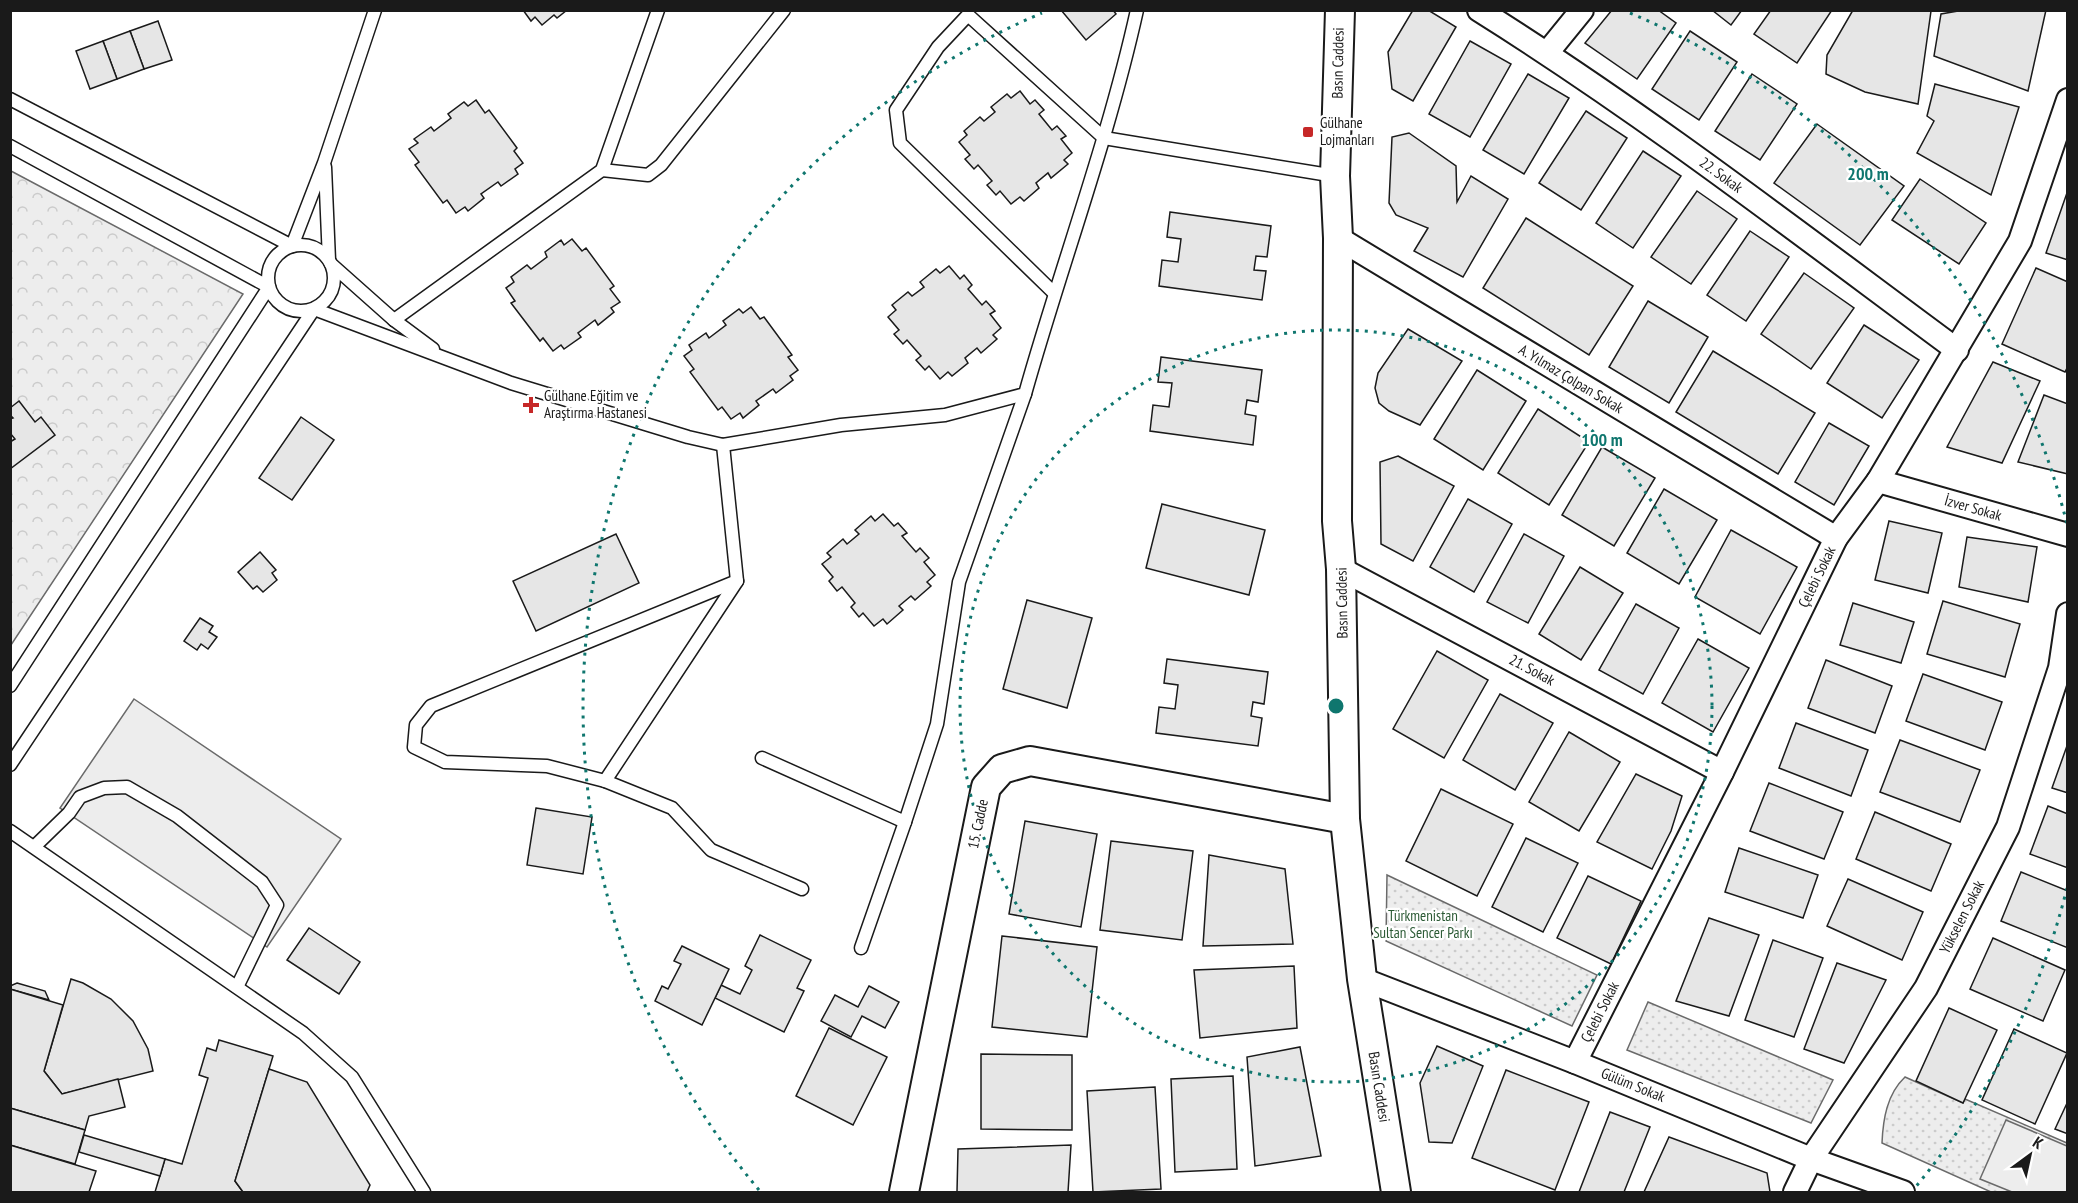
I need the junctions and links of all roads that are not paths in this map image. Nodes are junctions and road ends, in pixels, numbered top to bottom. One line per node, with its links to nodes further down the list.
1 (375, 10): 13 (lane)
2 (658, 10): 14 (lane)
3 (784, 10): 14 (lane)
4 (1137, 10): 11 (lane)
5 (1340, 10): 15 (street, Basın Caddesi)
6 (1479, 10): 8 (street, 22. Sokak)
7 (1582, 10): 8 (street)
8 (1547, 52): 23 (street, 22. Sokak)
9 (10, 99): 17 (lane)
10 (2067, 100): 23 (street, Çelebi Sokak)
11 (1104, 138): 15 (lane); 20 (lane); 20 (lane)
12 (10, 146): 19 (lane)
13 (324, 163): 17 (lane); 18 (lane)
14 (602, 170): 22 (lane)
15 (1335, 176): 16 (street, Basın Caddesi)
16 (1338, 238): 29 (street, A. Yılmaz Çolpan Sokak); 30 (street, Basın Caddesi)
17 (292, 246): 18 (lane); 19 (lane)
18 (330, 262): 21 (lane); 22 (lane)
19 (269, 287): 21 (lane); 33 (lane)
20 (1054, 293): 25 (lane)
21 (314, 309): 24 (lane); 35 (lane)
22 (394, 320): 24 (lane)
23 (1957, 350): 27 (street, Çelebi Sokak)
24 (446, 359): 26 (lane)
25 (1024, 394): 26 (lane); 39 (lane)
26 (723, 445): 31 (lane)
27 (1878, 481): 28 (street, İzver Sokak); 29 (street, Çelebi Sokak)
28 (2067, 535)
29 (1836, 538): 36 (street, Çelebi Sokak)
30 (1341, 569): 36 (street, 21. Sokak); 38 (street, Basın Caddesi)
31 (737, 580): 37 (lane); 37 (lane)
32 (2067, 614): 47 (street, Yükselen Sokak)
33 (10, 686)
34 (762, 758): 39 (lane)
35 (10, 765)
36 (1722, 772): 46 (street, Çelebi Sokak)
37 (605, 781): 42 (lane)
38 (1345, 819): 44 (street, Basın Caddesi); 49 (street, 15. Cadde)
39 (905, 822): 43 (lane)
40 (10, 831): 41 (lane)
41 (34, 847): 45 (lane); 45 (lane)
42 (802, 889)
43 (861, 948)
44 (1362, 979): 46 (street, Gülüm Sokak); 50 (street, Basın Caddesi)
45 (237, 987): 48 (lane)
46 (1575, 1062): 47 (street, Gülüm Sokak)
47 (1811, 1159): 51 (street, Yükselen Sokak); 52 (street, Gülüm Sokak)
48 (424, 1192)
49 (904, 1192)
50 (1396, 1192)
51 (1795, 1192)
52 (1903, 1192)

